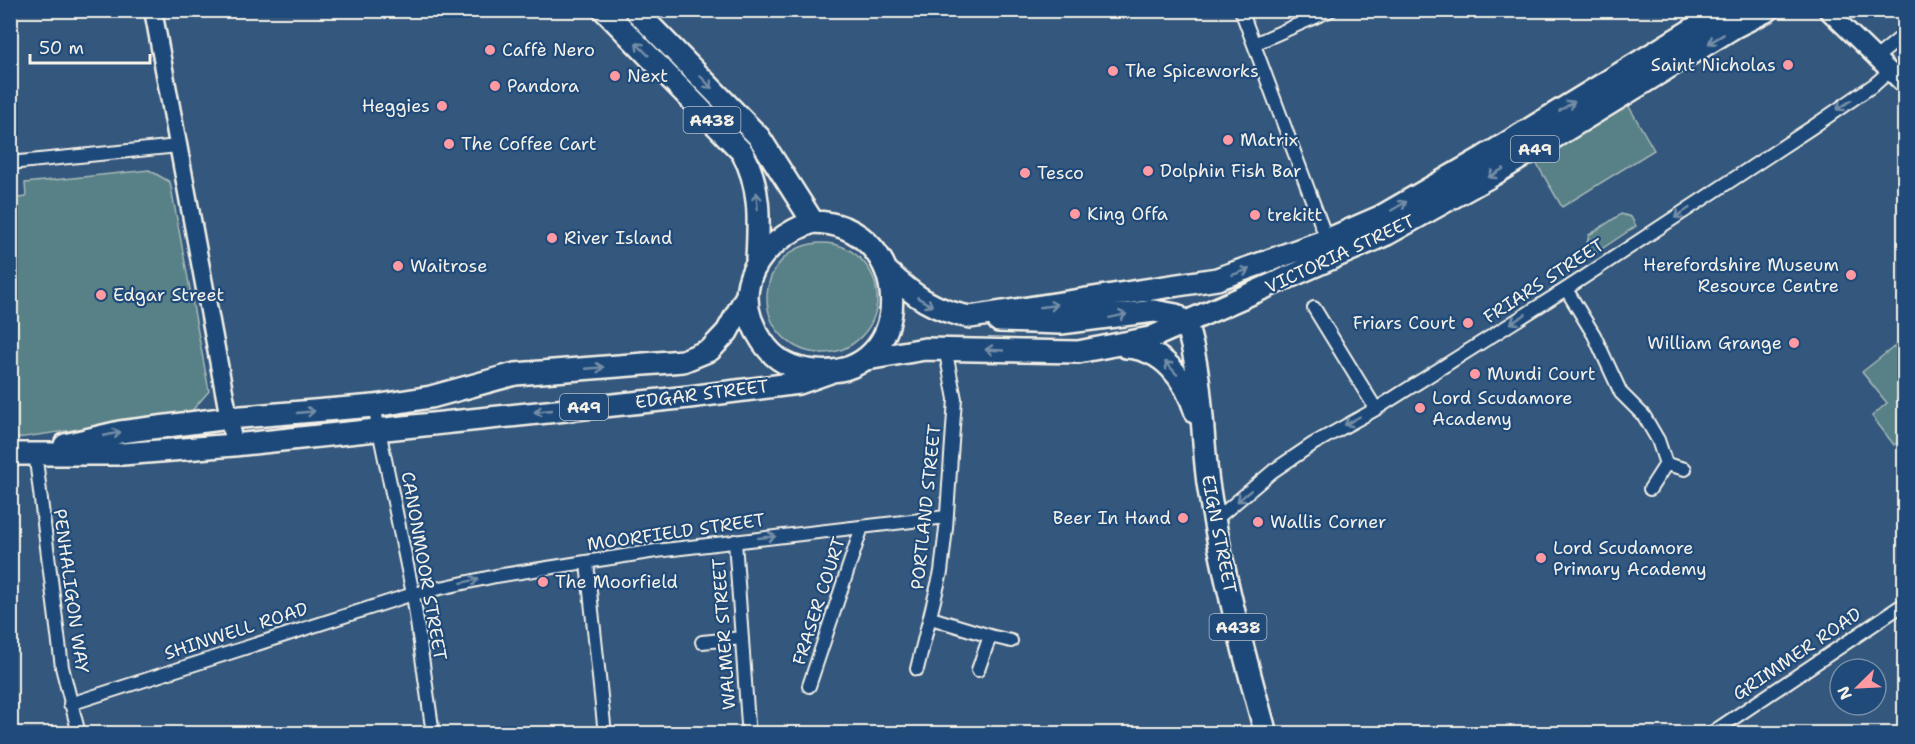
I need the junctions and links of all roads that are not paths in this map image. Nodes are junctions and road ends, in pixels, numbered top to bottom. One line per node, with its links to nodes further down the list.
1 (153, 10): 14 (street)
2 (604, 10): 18 (highway, A438, one-way to 2)
3 (636, 10): 16 (highway, A438, one-way to 16)
4 (1241, 10): 10 (street)
5 (1331, 10): 10 (street)
6 (1724, 10): 17 (highway, VICTORIA STREET / A49, one-way to 6)
7 (1768, 10): 24 (highway, VICTORIA STREET / A49, one-way to 24)
8 (1827, 10): 11 (street)
9 (1905, 35): 11 (street)
10 (1254, 44): 17 (street)
11 (1877, 57): 12 (street)
12 (1891, 70): 13 (street); 20 (street, FRIARS STREET, one-way to 20)
13 (1905, 85)
14 (178, 146): 15 (street); 31 (street)
15 (10, 163)
16 (813, 222): 18 (highway); 19 (highway)
17 (1327, 240): 23 (highway, VICTORIA STREET / A49, one-way to 17)
18 (758, 259): 21 (highway)
19 (888, 272): 23 (highway, VICTORIA STREET / A49, one-way to 23); 27 (highway)
20 (1566, 289): 30 (street, FRIARS STREET, one-way to 30); 37 (street)
21 (746, 297): 28 (highway); 29 (highway, EDGAR STREET / A49, one-way to 21)
22 (1314, 308): 30 (street)
23 (970, 317): 24 (highway, one-way to 24)
24 (1186, 324): 25 (highway, VICTORIA STREET / A49); 33 (highway, EIGN STREET / A438)
25 (1115, 346): 26 (highway, VICTORIA STREET / A49, one-way to 26); 33 (highway, EIGN STREET / A438, one-way to 25)
26 (945, 348): 27 (highway, VICTORIA STREET / A49); 40 (street, PORTLAND STREET)
27 (867, 359): 28 (highway)
28 (830, 372): 32 (highway, EDGAR STREET / A49, one-way to 32)
29 (374, 406): 31 (highway, EDGAR STREET / A49, one-way to 29); 32 (street, CANONMOOR STREET)
30 (1376, 409): 41 (street, FRIARS STREET, one-way to 41)
31 (229, 418): 34 (street); 35 (highway, EDGAR STREET / A49, one-way to 31)
32 (380, 427): 34 (highway, EDGAR STREET / A49); 45 (street, CANONMOOR STREET)
33 (1204, 439): 41 (highway, EIGN STREET / A438)
34 (234, 444): 35 (highway, EDGAR STREET / A49)
35 (35, 452): 36 (highway, EDGAR STREET / A49); 55 (street, PENHALIGON WAY)
36 (10, 454)
37 (1666, 465): 38 (street); 39 (street)
38 (1685, 469)
39 (1650, 489)
40 (946, 517): 42 (street, MOORFIELD STREET); 47 (street, PORTLAND STREET)
41 (1215, 520): 60 (highway, EIGN STREET / A438)
42 (862, 527): 43 (street, MOORFIELD STREET, one-way to 42); 54 (street, FRASER COURT)
43 (735, 541): 44 (street, MOORFIELD STREET); 49 (street, WALMER STREET)
44 (587, 563): 45 (street, MOORFIELD STREET, one-way to 44); 59 (street)
45 (413, 594): 55 (street, SHINWELL ROAD); 58 (street, CANONMOOR STREET)
46 (1905, 604): 61 (street, GRIMMER ROAD)
47 (931, 618): 48 (street); 52 (street, PORTLAND STREET)
48 (990, 636): 50 (street); 53 (street)
49 (742, 638): 51 (street); 56 (street, WALMER STREET)
50 (1011, 641)
51 (702, 642)
52 (917, 669)
53 (978, 670)
54 (809, 686)
55 (70, 704): 57 (street, PENHALIGON WAY)
56 (748, 724)
57 (79, 734)
58 (433, 734)
59 (605, 734)
60 (1266, 734)
61 (1710, 734)

